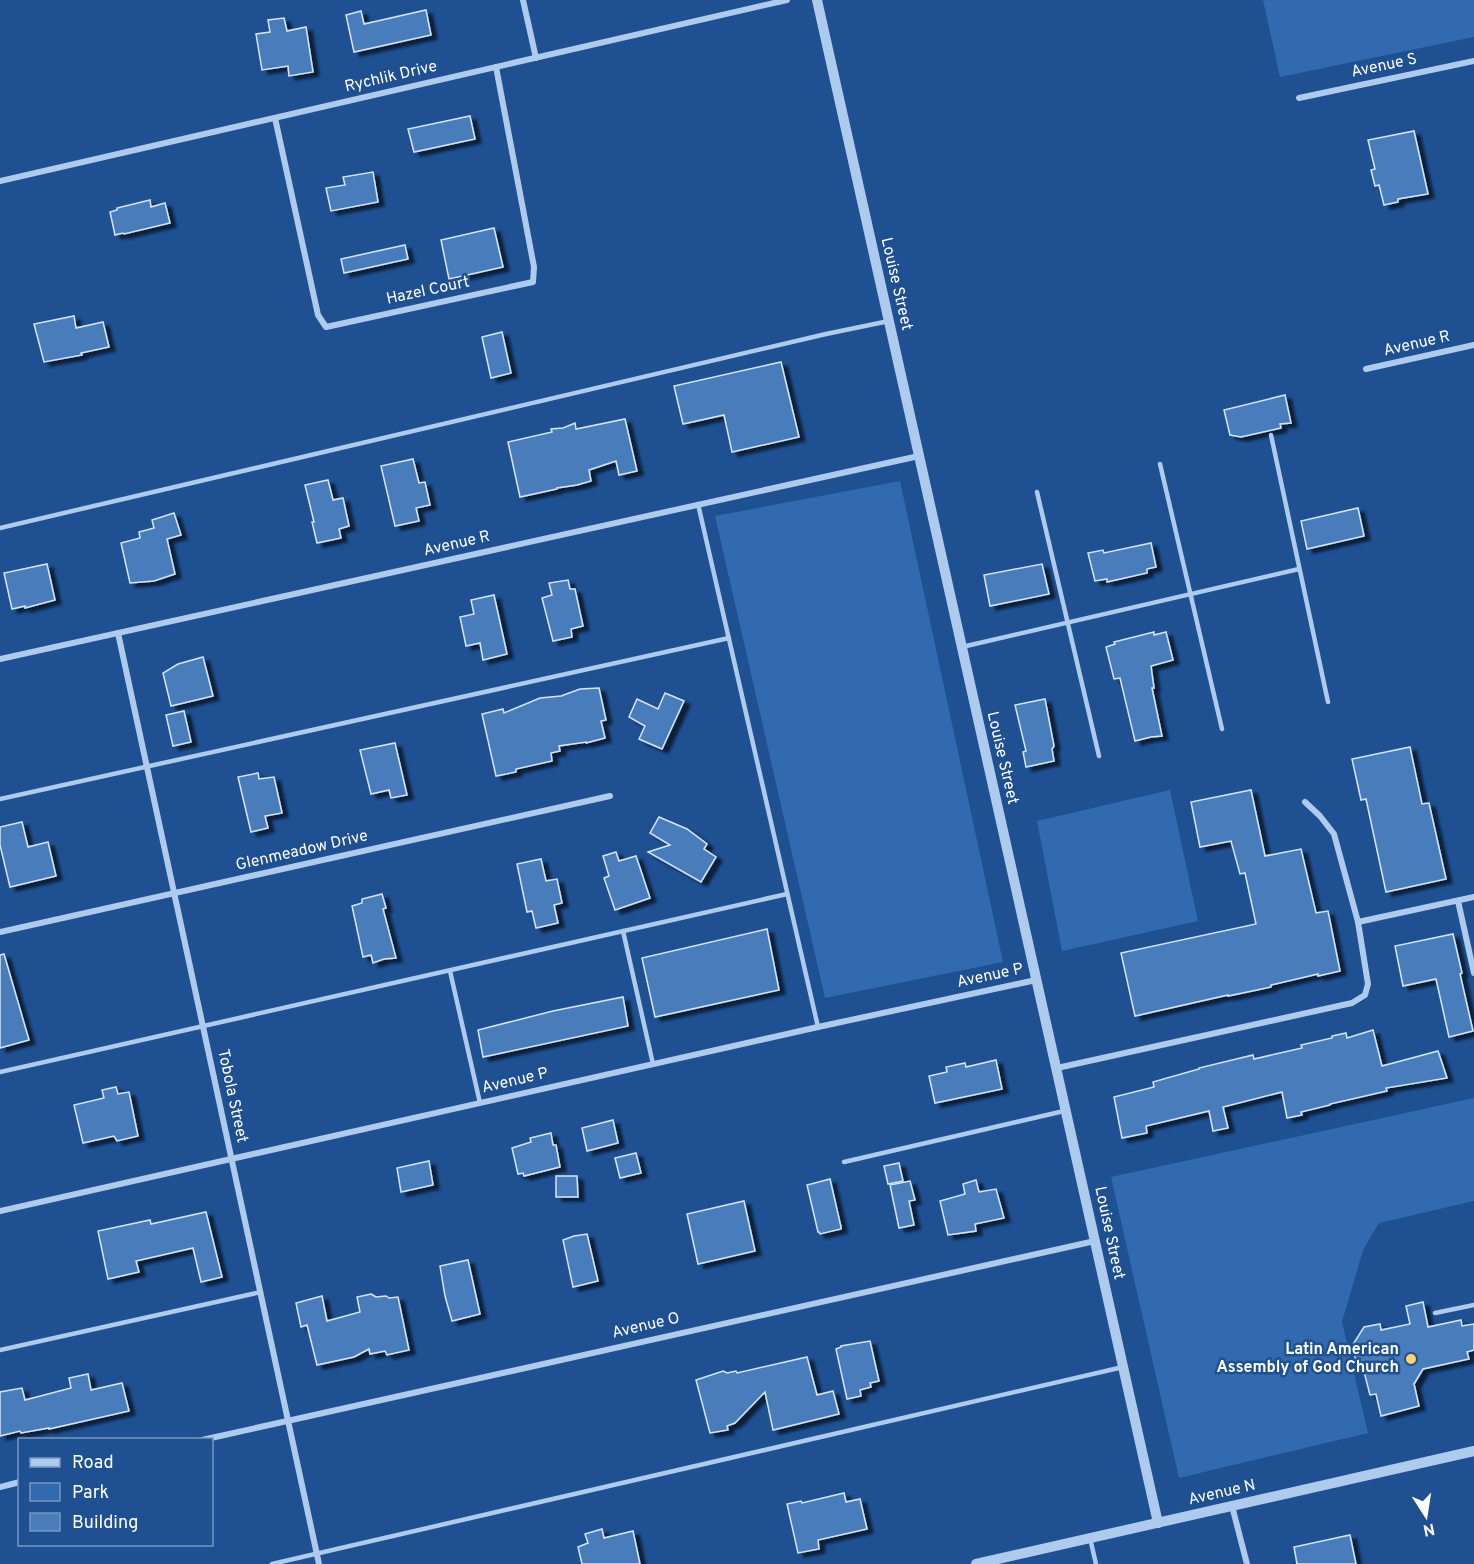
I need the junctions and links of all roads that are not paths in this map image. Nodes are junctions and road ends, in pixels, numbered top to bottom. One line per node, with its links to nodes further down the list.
1 (524, 0): 4 (street)
2 (787, 0): 4 (street, Rychlik Drive)
3 (817, 0): 10 (street, Louise Street)
4 (536, 58): 6 (street, Rychlik Drive)
5 (1474, 61): 7 (street, Avenue S)
6 (496, 67): 8 (street, Rychlik Drive); 8 (street, Hazel Court)
7 (1299, 98)
8 (275, 118): 9 (street, Rychlik Drive)
9 (0, 181)
10 (889, 321): 14 (street, Louise Street); 18 (lane)
11 (1474, 345): 12 (street, Avenue R)
12 (1366, 369)
13 (1271, 435): 19 (lane)
14 (919, 456): 17 (street, Avenue R); 24 (street, Louise Street)
15 (1160, 464): 20 (lane)
16 (1037, 492): 21 (lane)
17 (698, 504): 22 (street, Avenue R); 23 (lane)
18 (0, 528)
19 (1299, 569): 20 (lane); 26 (lane)
20 (1191, 594): 21 (lane); 27 (lane)
21 (1068, 622): 24 (lane); 28 (lane)
22 (118, 633): 25 (street, Avenue R); 29 (street, Tobola Street)
23 (729, 638): 29 (lane); 34 (lane)
24 (962, 647): 42 (street, Louise Street)
25 (0, 659)
26 (1328, 702)
27 (1222, 729)
28 (1099, 756)
29 (147, 766): 31 (lane); 33 (street, Tobola Street)
30 (610, 796): 33 (street, Glenmeadow Drive)
31 (0, 799)
32 (1305, 802): 37 (street)
33 (174, 893): 38 (street, Glenmeadow Drive); 43 (street, Tobola Street)
34 (787, 894): 39 (lane); 44 (lane)
35 (1474, 897): 36 (street)
36 (1458, 901): 37 (street); 41 (street)
37 (1358, 922): 46 (street)
38 (0, 932)
39 (623, 932): 40 (lane); 45 (lane)
40 (450, 971): 43 (lane); 48 (lane)
41 (1474, 973)
42 (1036, 980): 44 (street, Avenue P); 46 (street, Louise Street)
43 (203, 1027): 47 (lane); 50 (street, Tobola Street)
44 (818, 1028): 45 (street, Avenue P)
45 (652, 1065): 48 (street, Avenue P)
46 (1057, 1068): 49 (street, Louise Street)
47 (0, 1072)
48 (480, 1103): 50 (street, Avenue P)
49 (1067, 1111): 51 (lane); 53 (street, Louise Street)
50 (231, 1158): 52 (street, Avenue P); 54 (street, Tobola Street)
51 (844, 1162)
52 (0, 1210)
53 (1095, 1240): 58 (street, Louise Street); 59 (street, Avenue O)
54 (261, 1292): 57 (lane); 59 (street, Tobola Street)
55 (1474, 1305): 56 (lane)
56 (1435, 1313)
57 (0, 1350)
58 (1123, 1367): 65 (street, Louise Street); 67 (lane)
59 (288, 1420): 60 (street, Avenue O); 67 (street, Tobola Street)
60 (211, 1438)
61 (1474, 1451): 64 (street, Avenue N)
62 (18, 1482): 63 (street)
63 (0, 1487)
64 (1232, 1506): 65 (street, Avenue N); 72 (street)
65 (1158, 1523): 66 (street, Avenue N)
66 (1090, 1538): 70 (street, Avenue N); 71 (lane)
67 (317, 1554): 68 (lane); 69 (street, Tobola Street)
68 (272, 1564)
69 (319, 1564)
70 (976, 1564)
71 (1096, 1564)
72 (1247, 1564)

